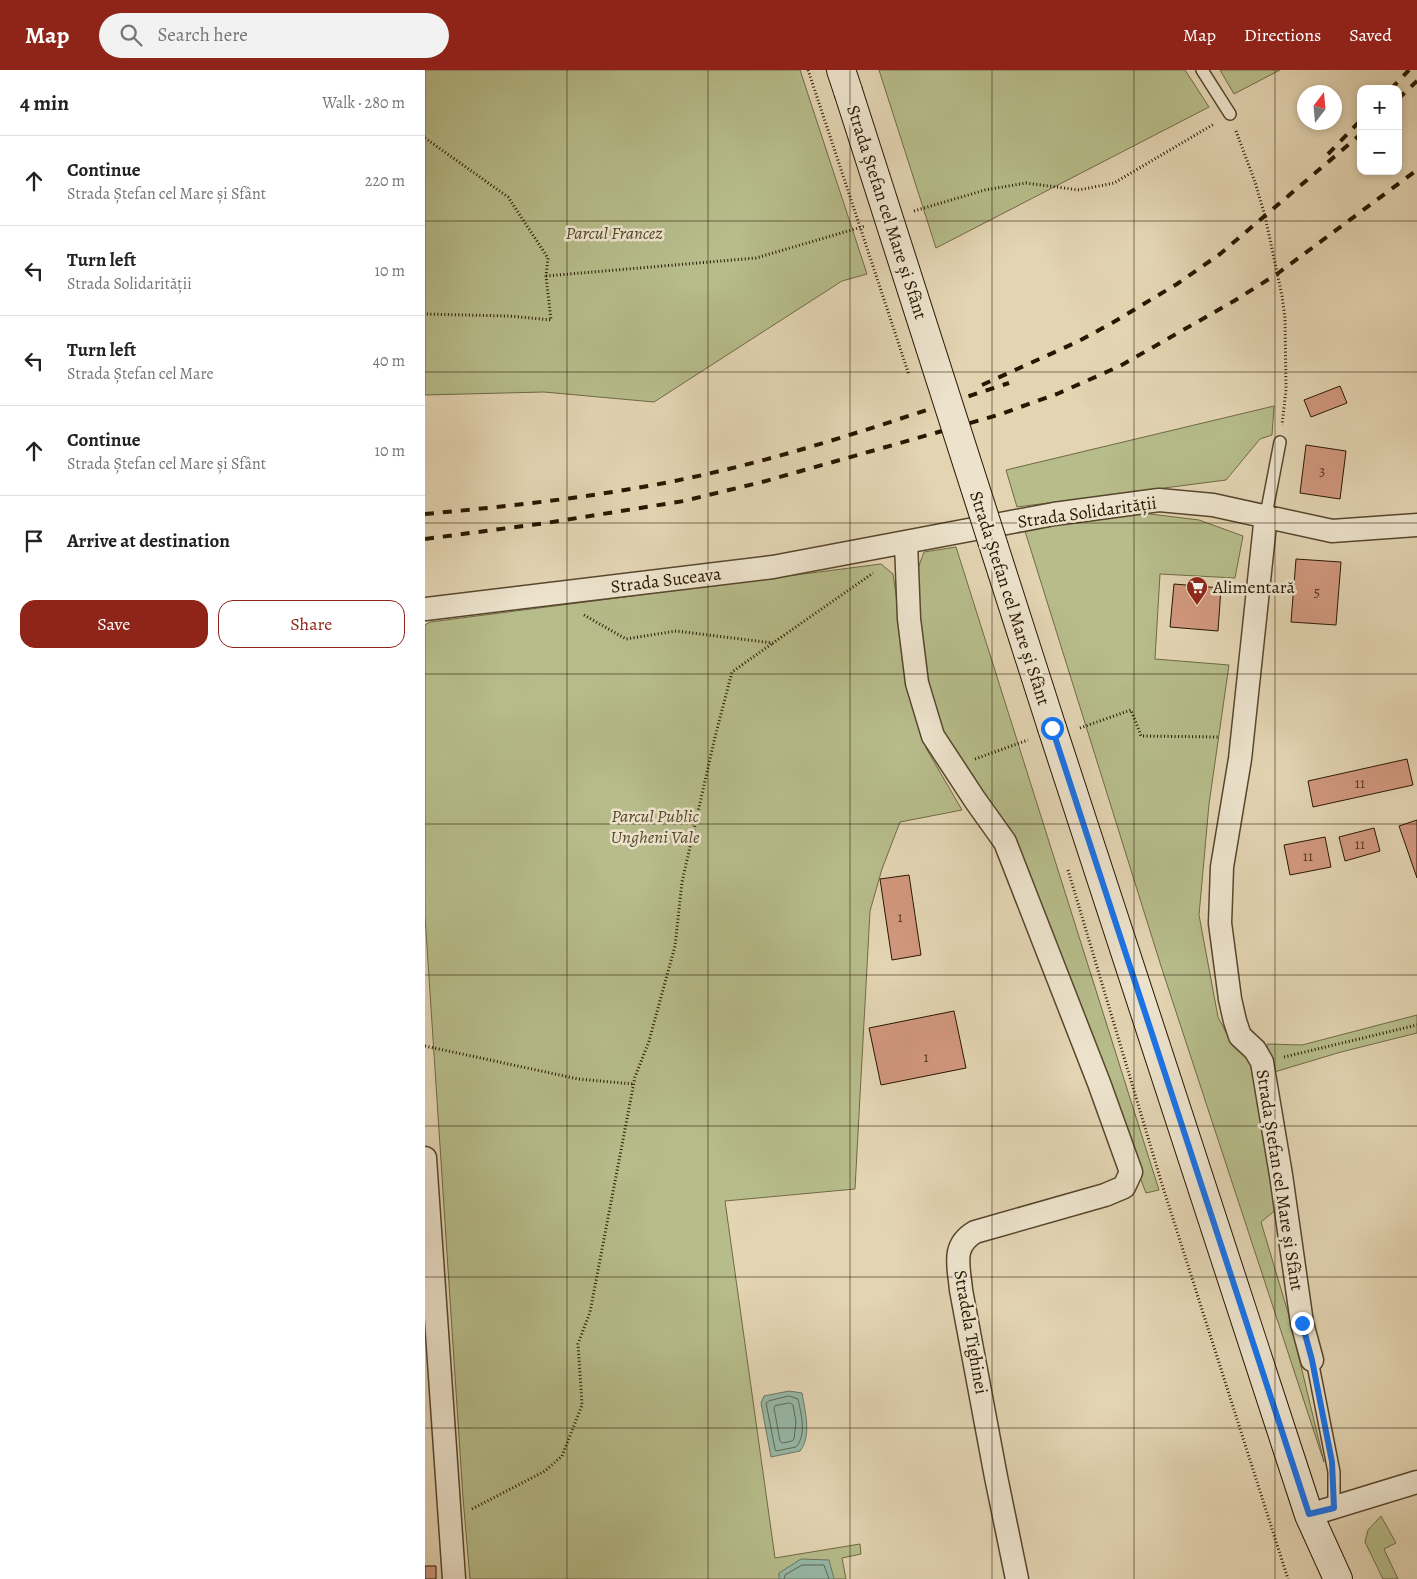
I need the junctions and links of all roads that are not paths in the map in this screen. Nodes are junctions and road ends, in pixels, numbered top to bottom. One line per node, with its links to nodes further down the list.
1 (1202, 70): 3 (lane)
2 (844, 81): 12 (main road, Strada Ștefan cel Mare și Sfânt, bridge)
3 (1230, 114)
4 (1280, 442): 5 (lane, Strada Ștefan cel Mare și Sfânt)
5 (1266, 515): 6 (street, Strada Solidarității); 7 (street, Strada Solidarității); 10 (street, Strada Ștefan cel Mare și Sfânt)
6 (1417, 525)
7 (905, 543): 8 (street, Strada Suceava); 14 (street, Stradela Tighinei)
8 (425, 609)
9 (425, 1158): 13 (street)
10 (1312, 1360): 12 (lane)
11 (1417, 1482): 12 (street)
12 (1322, 1511): 15 (main road, Strada Ștefan cel Mare și Sfânt)
13 (454, 1579)
14 (1017, 1579)
15 (1337, 1579)

